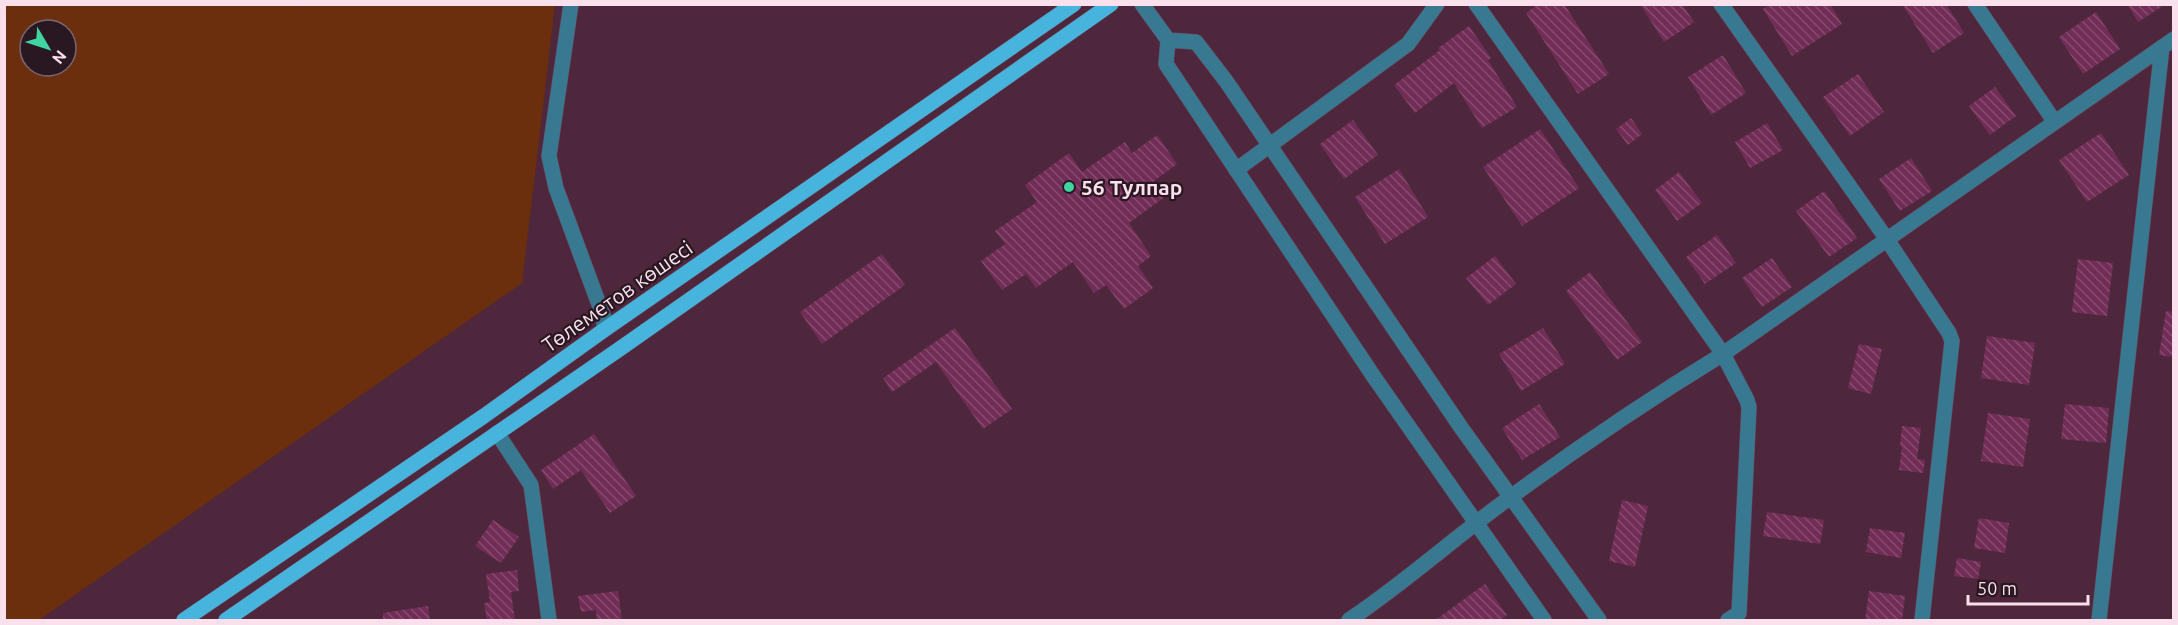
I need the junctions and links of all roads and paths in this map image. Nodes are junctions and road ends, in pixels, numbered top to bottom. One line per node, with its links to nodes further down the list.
1 (571, 4): 17 (street)
2 (1074, 4): 13 (main road, Төлеметов көшесі)
3 (1111, 4): 15 (main road, Төлеметов көшесі)
4 (1142, 4): 9 (street)
5 (1437, 4): 12 (street)
6 (1476, 4): 18 (street)
7 (1721, 4): 16 (street)
8 (1975, 4): 11 (street)
9 (1168, 40): 12 (street); 14 (street)
10 (2168, 43): 11 (street); 30 (street)
11 (2054, 121): 16 (street)
12 (1270, 146): 14 (street); 20 (street)
13 (854, 156): 15 (main road); 17 (main road, Төлеметов көшесі)
14 (1236, 170): 21 (street)
15 (871, 172): 19 (main road, Төлеметов көшесі)
16 (1886, 238): 18 (street); 29 (street)
17 (603, 330): 22 (main road, Төлеметов көшесі)
18 (1724, 354): 20 (street); 28 (street)
19 (497, 433): 23 (main road, Төлеметов көшесі); 24 (street)
20 (1511, 496): 21 (street); 27 (street)
21 (1475, 524): 25 (street); 26 (street)
22 (184, 621)
23 (225, 621)
24 (549, 621)
25 (1349, 621)
26 (1544, 621)
27 (1599, 621)
28 (1728, 621)
29 (1922, 621)
30 (2099, 621)

